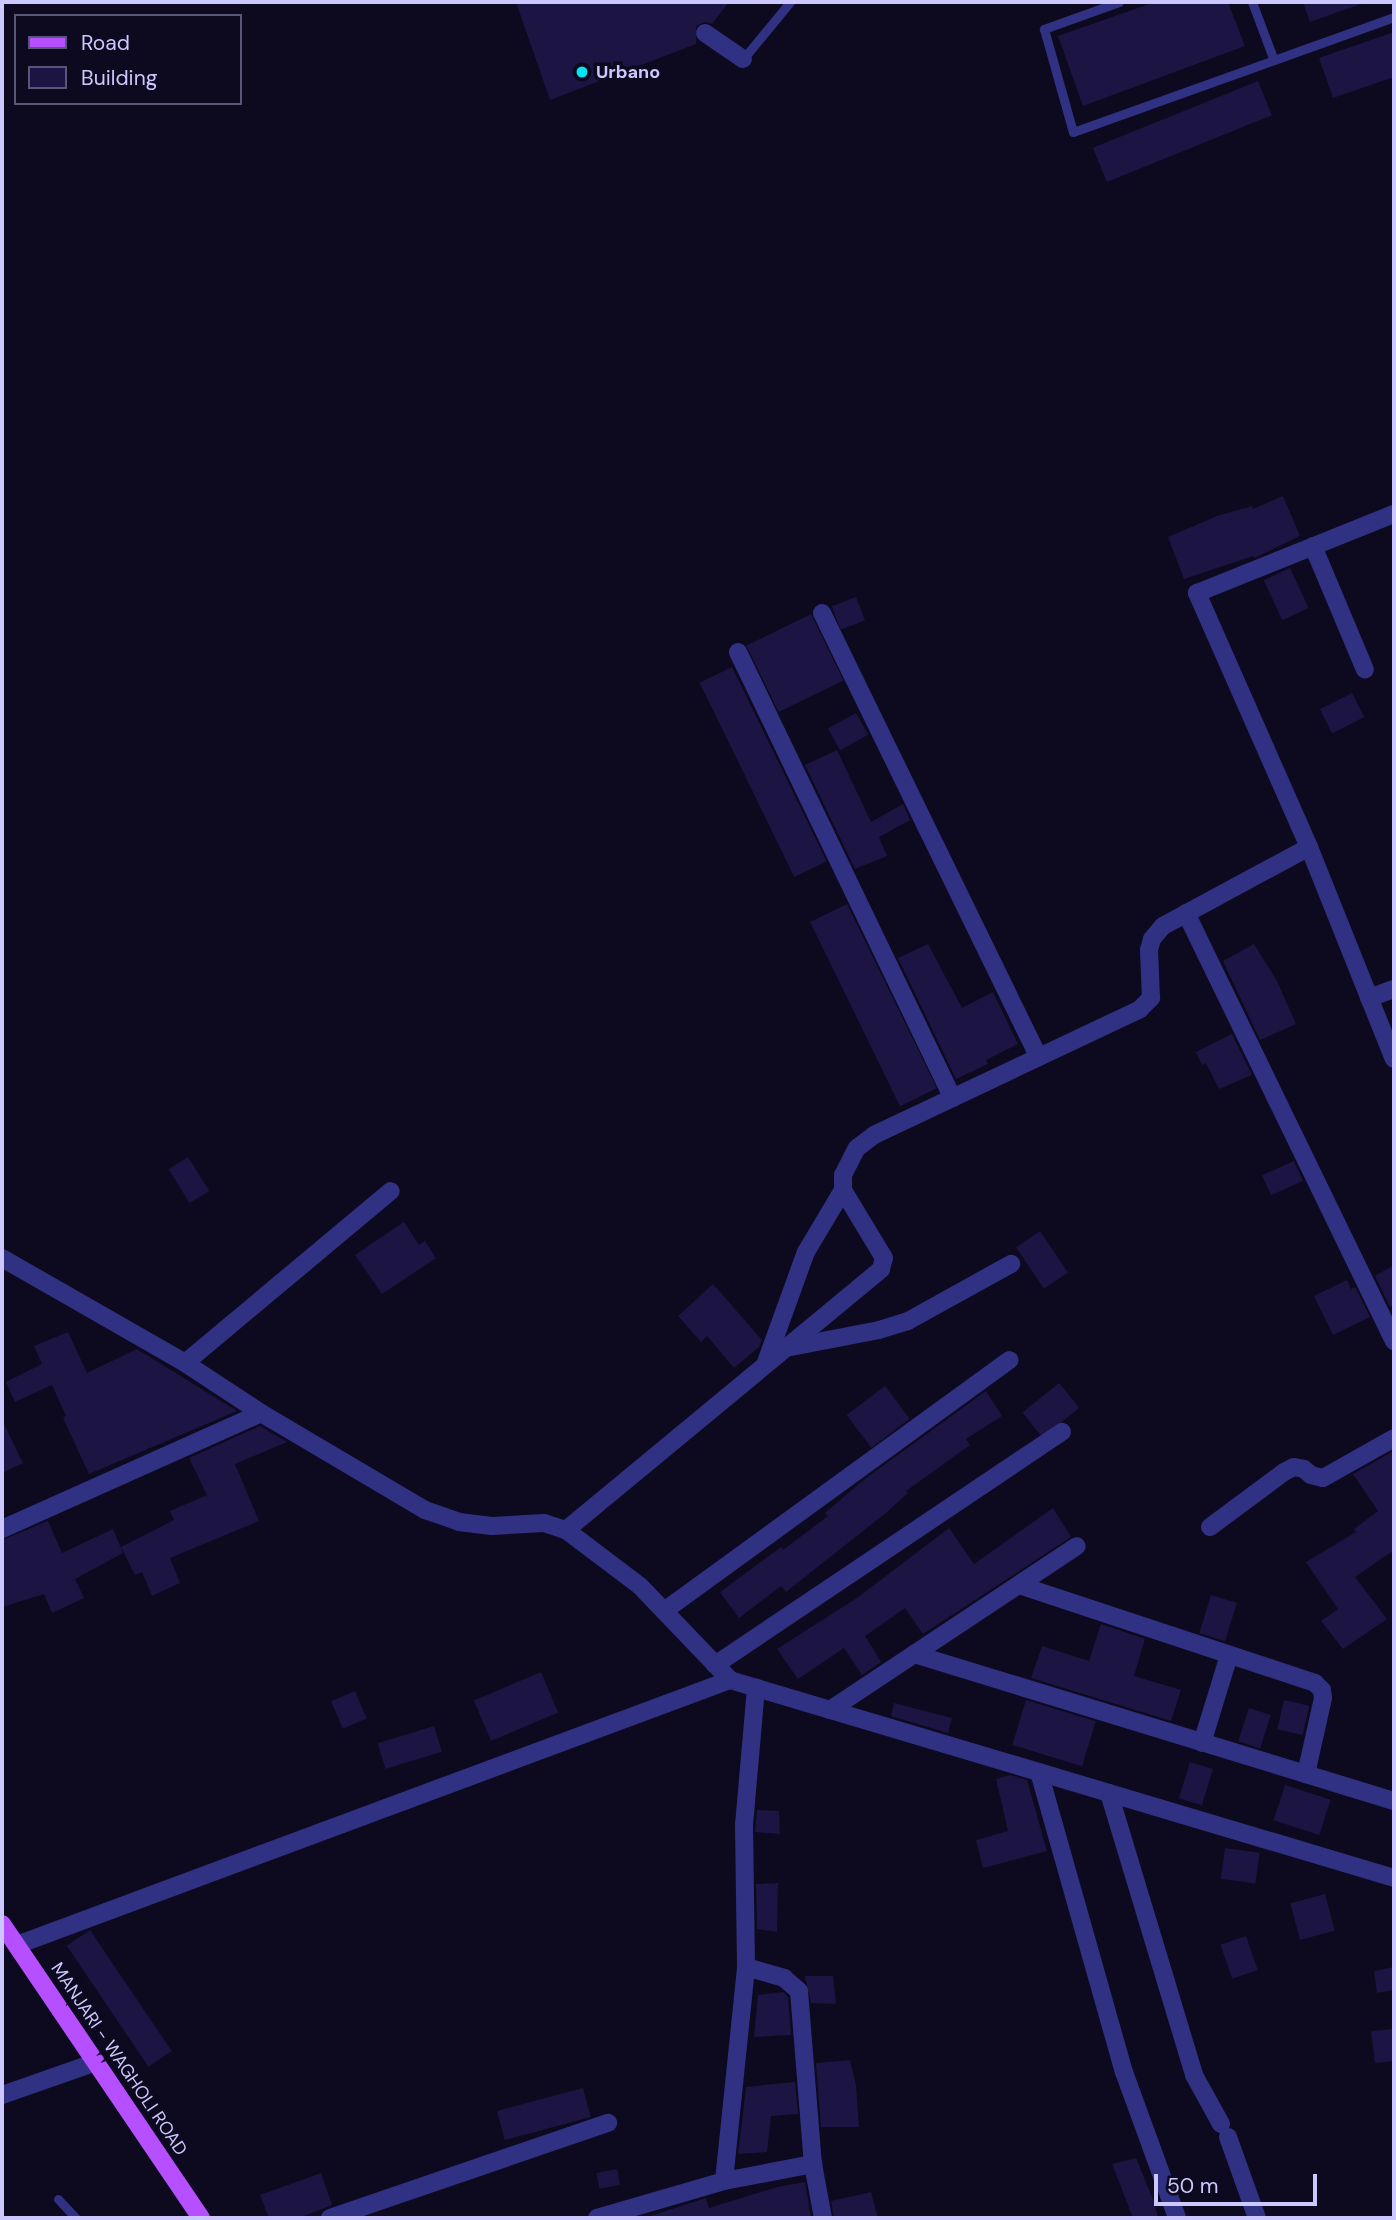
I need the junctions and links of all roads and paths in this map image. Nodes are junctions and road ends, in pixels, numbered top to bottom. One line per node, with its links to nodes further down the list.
1 (790, 2): 7 (lane)
2 (1119, 2): 6 (lane)
3 (1252, 2): 6 (lane)
4 (1394, 17): 6 (lane)
5 (705, 33): 7 (street)
6 (1273, 58)
7 (743, 59)
8 (1394, 514): 9 (street)
9 (1313, 546): 12 (street); 13 (street)
10 (822, 613): 17 (street)
11 (738, 652): 19 (street)
12 (1365, 670)
13 (1309, 846): 14 (street); 16 (street)
14 (1186, 914): 17 (street); 24 (street)
15 (1394, 989): 16 (street)
16 (1369, 998): 18 (street)
17 (1039, 1057): 19 (street)
18 (1394, 1059)
19 (953, 1098): 20 (street)
20 (843, 1190): 25 (street); 28 (street)
21 (391, 1191): 27 (street)
22 (2, 1258): 27 (street)
23 (1011, 1264): 25 (street)
24 (1394, 1340)
25 (787, 1347): 28 (street)
26 (1010, 1360): 37 (street)
27 (185, 1363): 29 (street)
28 (765, 1365): 34 (street)
29 (261, 1413): 33 (street); 34 (street)
30 (1062, 1432): 40 (street)
31 (1394, 1438): 32 (street)
32 (1210, 1527)
33 (2, 1529)
34 (566, 1530): 37 (street)
35 (1077, 1546): 36 (street)
36 (1019, 1585): 38 (street); 39 (street)
37 (664, 1611): 40 (street)
38 (914, 1654): 43 (street); 44 (street)
39 (1229, 1655): 44 (street); 46 (street)
40 (715, 1665): 41 (street)
41 (730, 1680): 42 (street); 51 (street)
42 (756, 1688): 43 (street); 52 (street)
43 (830, 1710): 45 (street)
44 (1202, 1742): 46 (street)
45 (1039, 1772): 47 (street); 64 (street)
46 (1306, 1774): 48 (street)
47 (1109, 1793): 49 (street); 65 (street)
48 (1394, 1801)
49 (1394, 1878)
50 (2, 1924): 51 (main road, MANJARI - WAGHOLI ROAD)
51 (17, 1945): 53 (main road, MANJARI - WAGHOLI ROAD)
52 (746, 1967): 56 (street); 57 (street)
53 (96, 2062): 54 (street); 60 (main road, MANJARI - WAGHOLI ROAD)
54 (2, 2095)
55 (608, 2123): 61 (street)
56 (813, 2164): 57 (street); 63 (street)
57 (724, 2181): 62 (street)
58 (58, 2199): 59 (lane)
59 (76, 2218)
60 (201, 2218)
61 (330, 2218)
62 (597, 2218)
63 (824, 2218)
64 (1177, 2218)
65 (1257, 2218)

